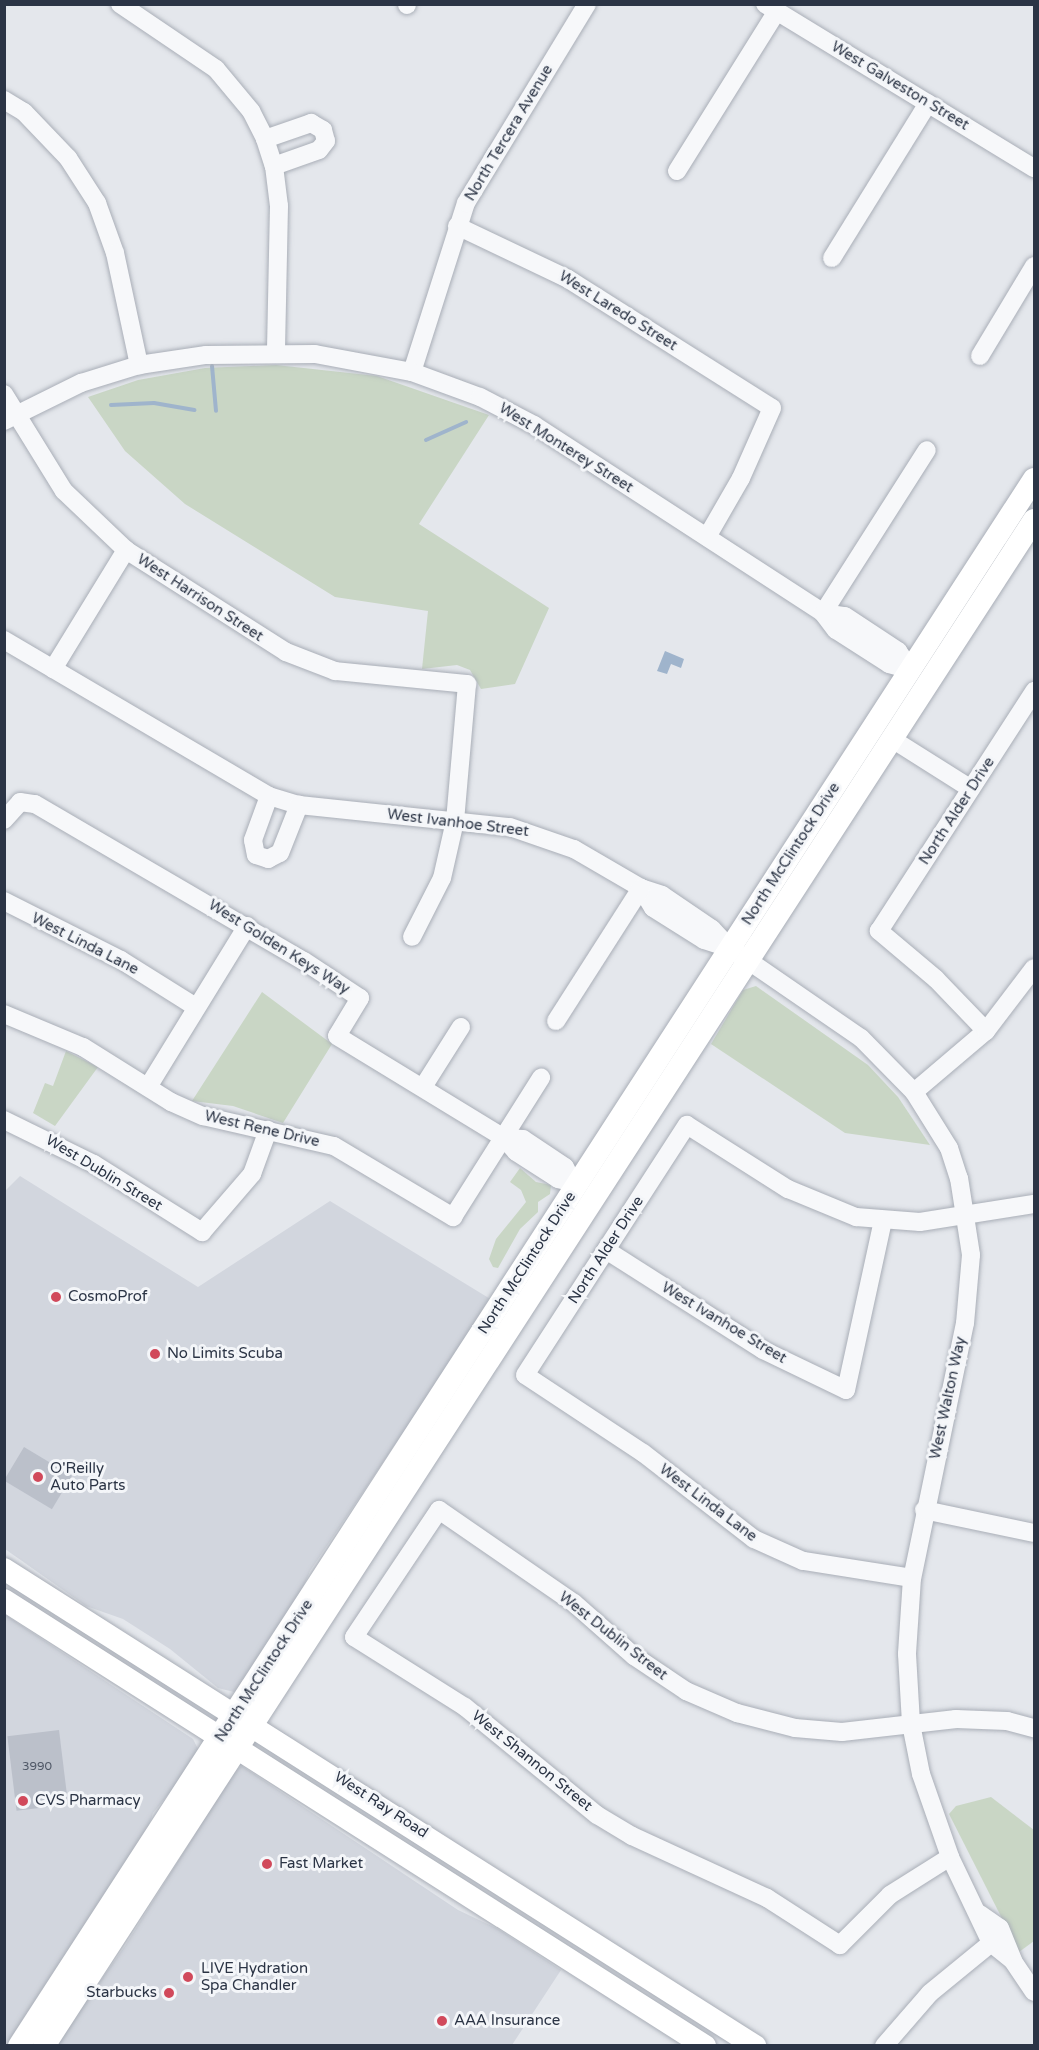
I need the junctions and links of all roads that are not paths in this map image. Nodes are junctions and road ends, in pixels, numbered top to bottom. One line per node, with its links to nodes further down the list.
1 (120, 4): 6 (street)
2 (587, 4): 10 (street, North Tercera Avenue)
3 (771, 8): 5 (street, West Galveston Street); 9 (street)
4 (4, 100): 15 (street)
5 (928, 103): 8 (street, West Galveston Street); 11 (street)
6 (265, 139): 7 (street); 7 (street)
7 (274, 166): 13 (street)
8 (1035, 168)
9 (677, 171)
10 (457, 226): 16 (street, North Tercera Avenue); 22 (street, West Laredo Street)
11 (832, 258)
12 (1035, 266): 14 (street)
13 (276, 352): 15 (street, West Monterey Street); 16 (street, West Monterey Street)
14 (980, 356)
15 (139, 365): 18 (street, West Monterey Street)
16 (412, 372): 22 (street, West Monterey Street)
17 (4, 394): 18 (street, West Harrison Street)
18 (10, 418): 23 (street, West Harrison Street)
19 (927, 450): 24 (street)
20 (1033, 483): 27 (main road, North McClintock Drive)
21 (1035, 520): 29 (main road, North McClintock Drive)
22 (707, 537): 24 (street, West Monterey Street)
23 (126, 550): 26 (street); 34 (street, West Harrison Street)
24 (823, 613): 27 (street, West Monterey Street)
25 (4, 640): 26 (street, West Ivanhoe Street)
26 (53, 669): 31 (street, West Ivanhoe Street)
27 (911, 670): 39 (main road, North McClintock Drive)
28 (1035, 691): 30 (street, North Alder Drive)
29 (892, 739): 30 (street); 40 (main road, North McClintock Drive)
30 (971, 789): 46 (street, North Alder Drive)
31 (269, 796): 32 (street, West Ivanhoe Street); 32 (street)
32 (298, 805): 34 (street, West Ivanhoe Street)
33 (4, 820): 37 (street, West Golden Keys Way)
34 (455, 821): 35 (street, West Ivanhoe Street); 38 (street)
35 (641, 888): 39 (street, West Ivanhoe Street); 44 (street)
36 (4, 901): 42 (street, West Linda Lane)
37 (247, 926): 42 (street); 49 (street, West Golden Keys Way)
38 (412, 937)
39 (730, 948): 40 (street, West Ivanhoe Street); 54 (main road, North McClintock Drive)
40 (749, 961): 50 (street, West Walton Way); 66 (main road, North McClintock Drive)
41 (1035, 969): 46 (street)
42 (196, 1007): 48 (street)
43 (4, 1014): 48 (street, West Rene Drive)
44 (556, 1021)
45 (461, 1027): 49 (street)
46 (986, 1031): 50 (street)
47 (541, 1078): 53 (street)
48 (148, 1087): 52 (street, West Rene Drive)
49 (423, 1087): 53 (street, West Golden Keys Way)
50 (914, 1092): 56 (street, West Walton Way)
51 (4, 1120): 52 (street, West Dublin Street)
52 (268, 1130): 53 (street, West Rene Drive)
53 (504, 1138): 54 (street, West Golden Keys Way)
54 (575, 1182): 66 (main road, North McClintock Drive)
55 (1035, 1204): 56 (street)
56 (968, 1215): 57 (street); 60 (street, West Walton Way)
57 (882, 1221): 58 (street, North Alder Drive); 58 (street, West Ivanhoe Street)
58 (606, 1250): 59 (street, North Alder Drive)
59 (525, 1375): 63 (street, West Linda Lane)
60 (924, 1510): 61 (street); 63 (street, West Walton Way)
61 (1035, 1533)
62 (4, 1569): 66 (main road, West Ray Road)
63 (912, 1578): 67 (street, West Walton Way)
64 (4, 1600): 69 (main road, West Ray Road)
65 (354, 1637): 67 (street, West Dublin Street); 70 (street, West Shannon Street)
66 (246, 1718): 69 (main road, North McClintock Drive); 72 (main road, West Ray Road)
67 (911, 1724): 68 (street, West Dublin Street); 70 (street, West Walton Way)
68 (1035, 1728)
69 (231, 1741): 71 (main road, West Ray Road); 75 (main road, North McClintock Drive); 76 (main road, North McClintock Drive)
70 (950, 1857): 73 (street, West Walton Way)
71 (486, 1905): 72 (main road); 77 (main road, West Ray Road)
72 (588, 1937): 78 (main road, West Ray Road)
73 (997, 1938): 74 (street, West Walton Way); 79 (street)
74 (1035, 1992)
75 (19, 2046)
76 (44, 2046)
77 (705, 2046)
78 (755, 2046)
79 (884, 2046)

